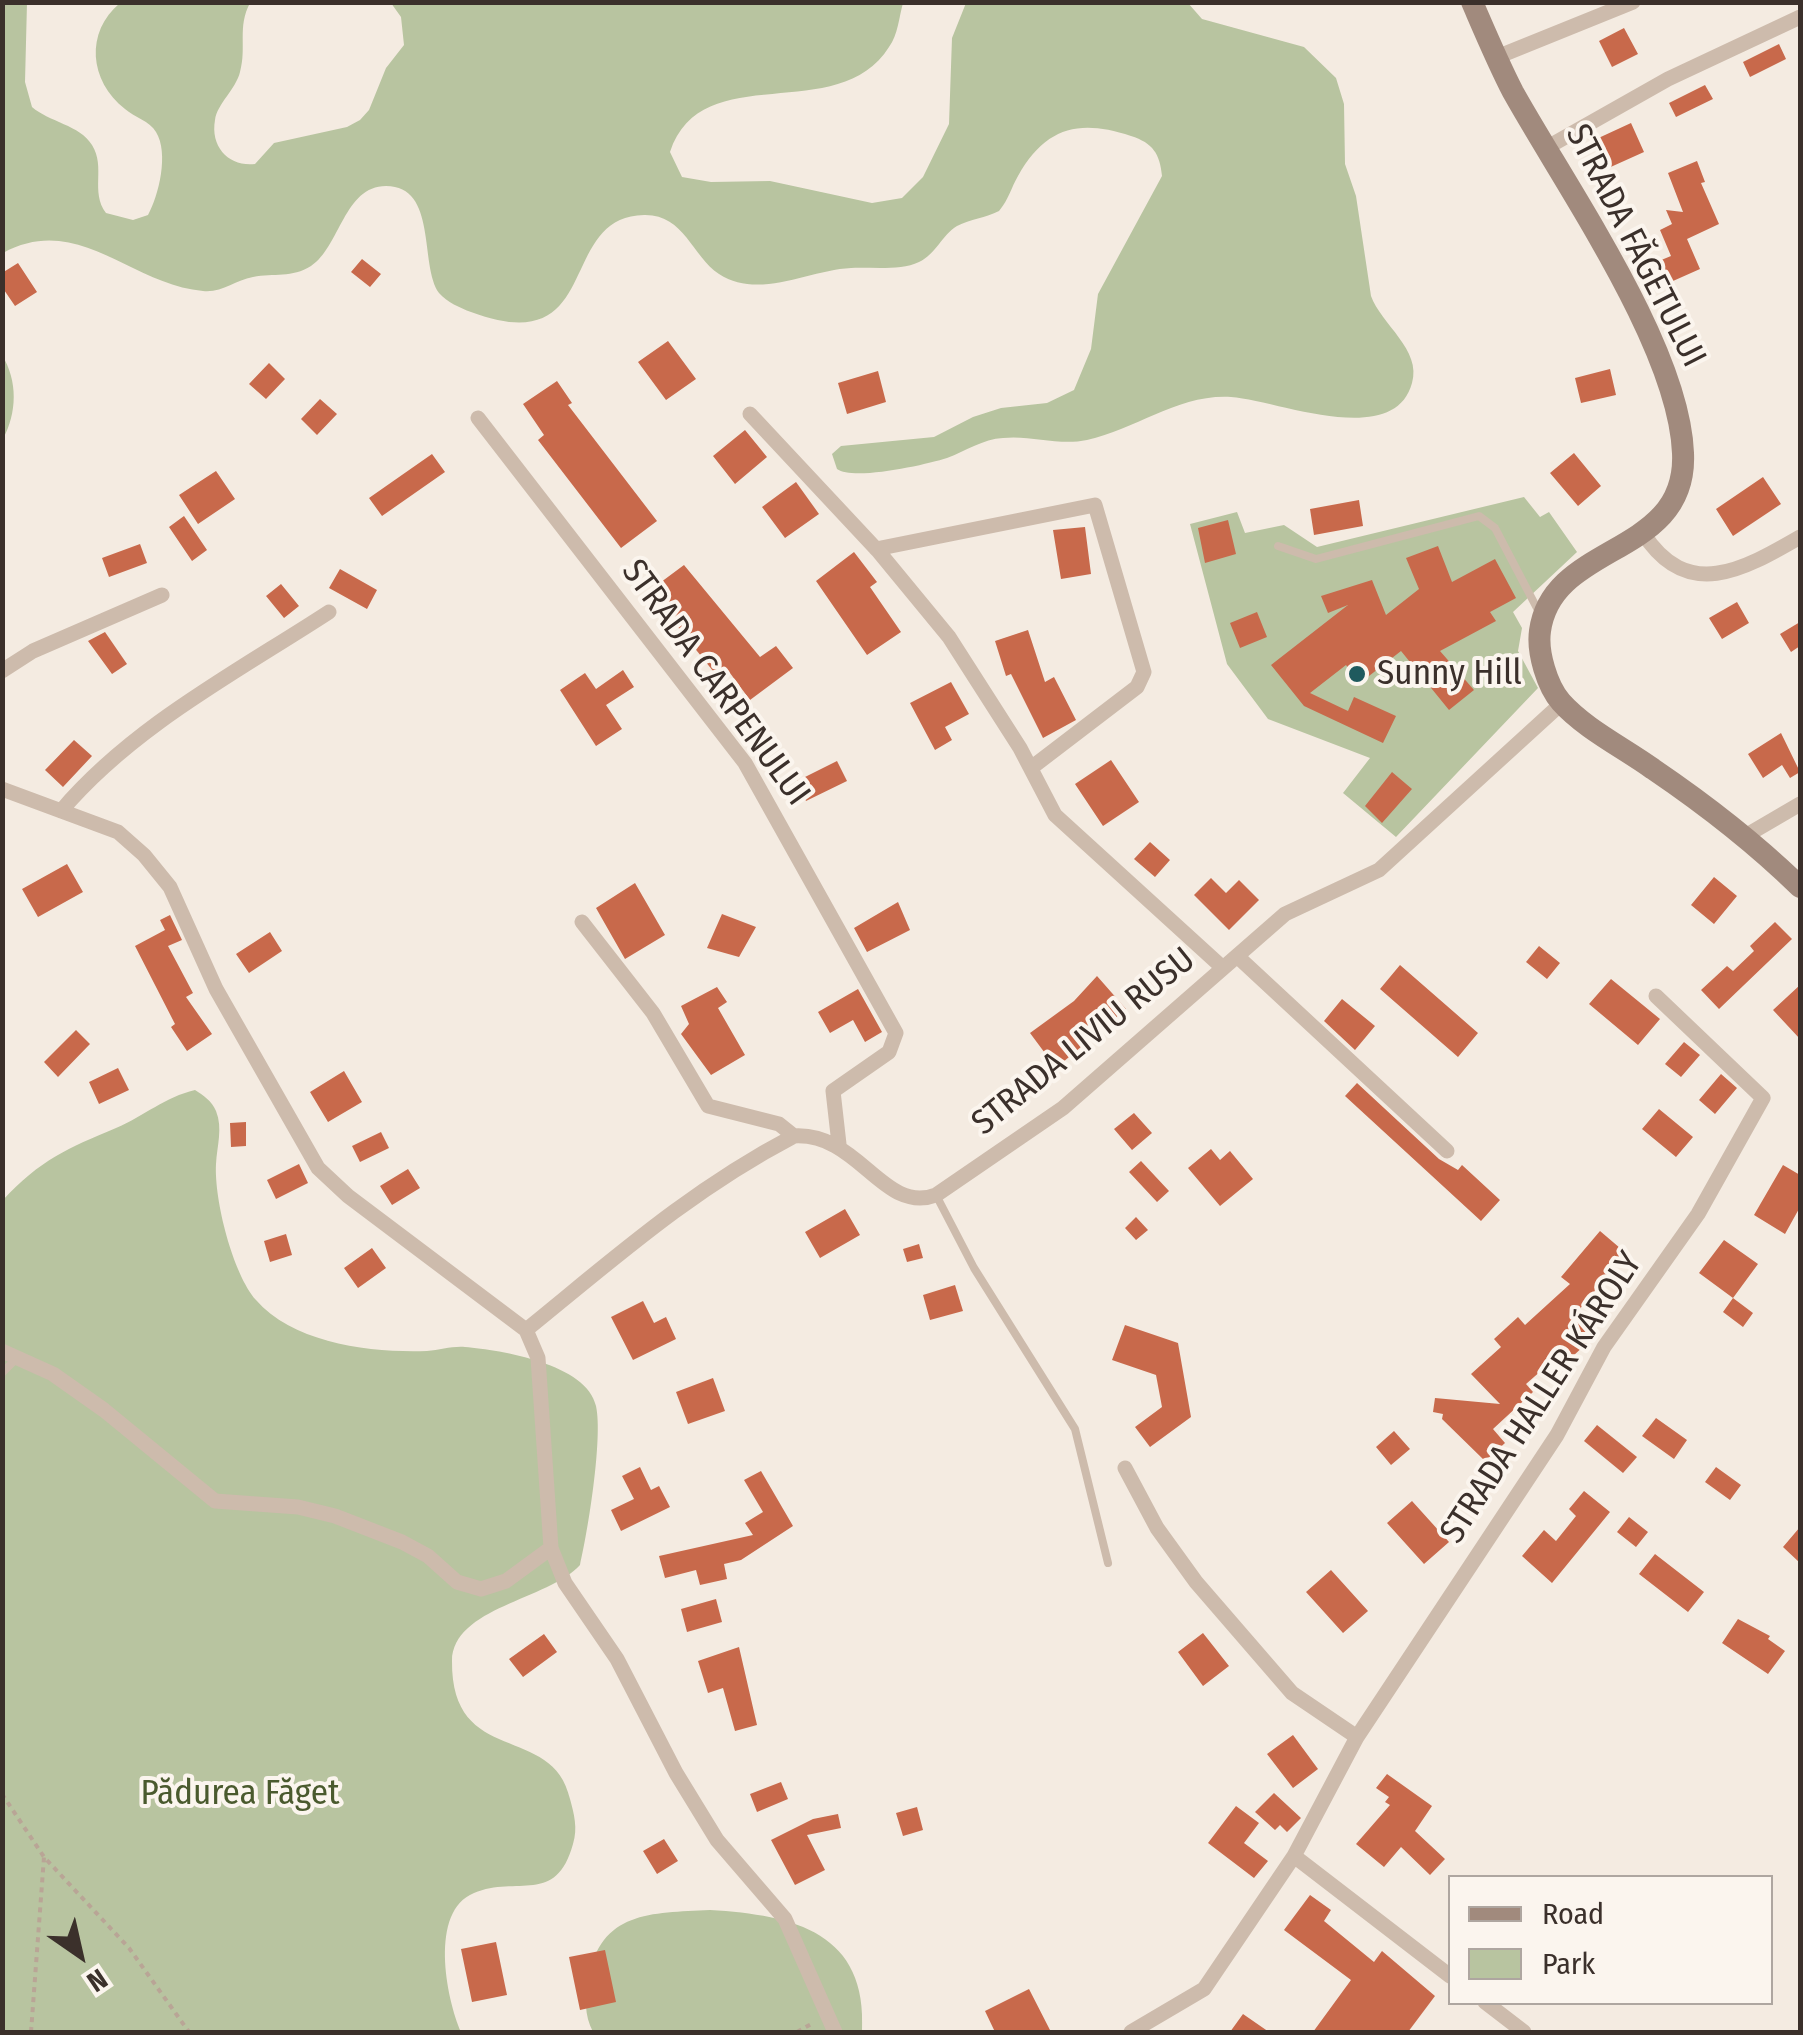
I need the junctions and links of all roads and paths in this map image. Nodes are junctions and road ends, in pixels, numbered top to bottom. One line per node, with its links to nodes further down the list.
1 (1472, 2): 4 (main road, STRADA FĂGETULUI)
2 (1633, 2): 4 (street)
3 (1800, 17): 5 (street)
4 (1497, 57): 5 (main road, STRADA FĂGETULUI)
5 (1546, 148): 8 (main road, STRADA FĂGETULUI)
6 (750, 414): 11 (street)
7 (478, 418): 28 (street, STRADA CARPENULUI)
8 (1643, 533): 9 (street); 14 (main road, STRADA FĂGETULUI)
9 (1800, 537)
10 (1278, 546): 14 (lane)
11 (876, 548): 17 (street); 17 (street)
12 (162, 595): 15 (street)
13 (329, 612): 20 (street)
14 (1544, 616): 16 (main road)
15 (2, 671)
16 (1562, 703): 21 (main road); 24 (street, STRADA LIVIU RUSU)
17 (1031, 768): 25 (street)
18 (2, 789): 20 (street)
19 (1800, 804): 21 (street)
20 (61, 811): 31 (street)
21 (1747, 835): 22 (main road)
22 (1800, 888)
23 (582, 922): 27 (street)
24 (1238, 957): 25 (street, STRADA LIVIU RUSU); 29 (street)
25 (1223, 968): 30 (street, STRADA LIVIU RUSU)
26 (1656, 996): 37 (street, STRADA HALLER KÁROLY)
27 (794, 1136): 28 (street); 31 (street)
28 (838, 1144): 30 (street)
29 (1447, 1151)
30 (936, 1194): 36 (lane)
31 (526, 1330): 35 (street)
32 (10, 1354): 33 (lane); 35 (street)
33 (2, 1373)
34 (1125, 1468): 37 (street)
35 (551, 1548): 43 (street)
36 (1108, 1563)
37 (1357, 1737): 39 (street, STRADA HALLER KÁROLY)
38 (2, 1794): 40 (path)
39 (1294, 1856): 41 (street); 48 (street, STRADA HALLER KÁROLY)
40 (44, 1857): 44 (path); 45 (path)
41 (1448, 1974)
42 (1489, 2005): 49 (street)
43 (825, 2015): 46 (path); 47 (street)
44 (32, 2032)
45 (190, 2032)
46 (797, 2032)
47 (835, 2032)
48 (1132, 2032)
49 (1524, 2032)

